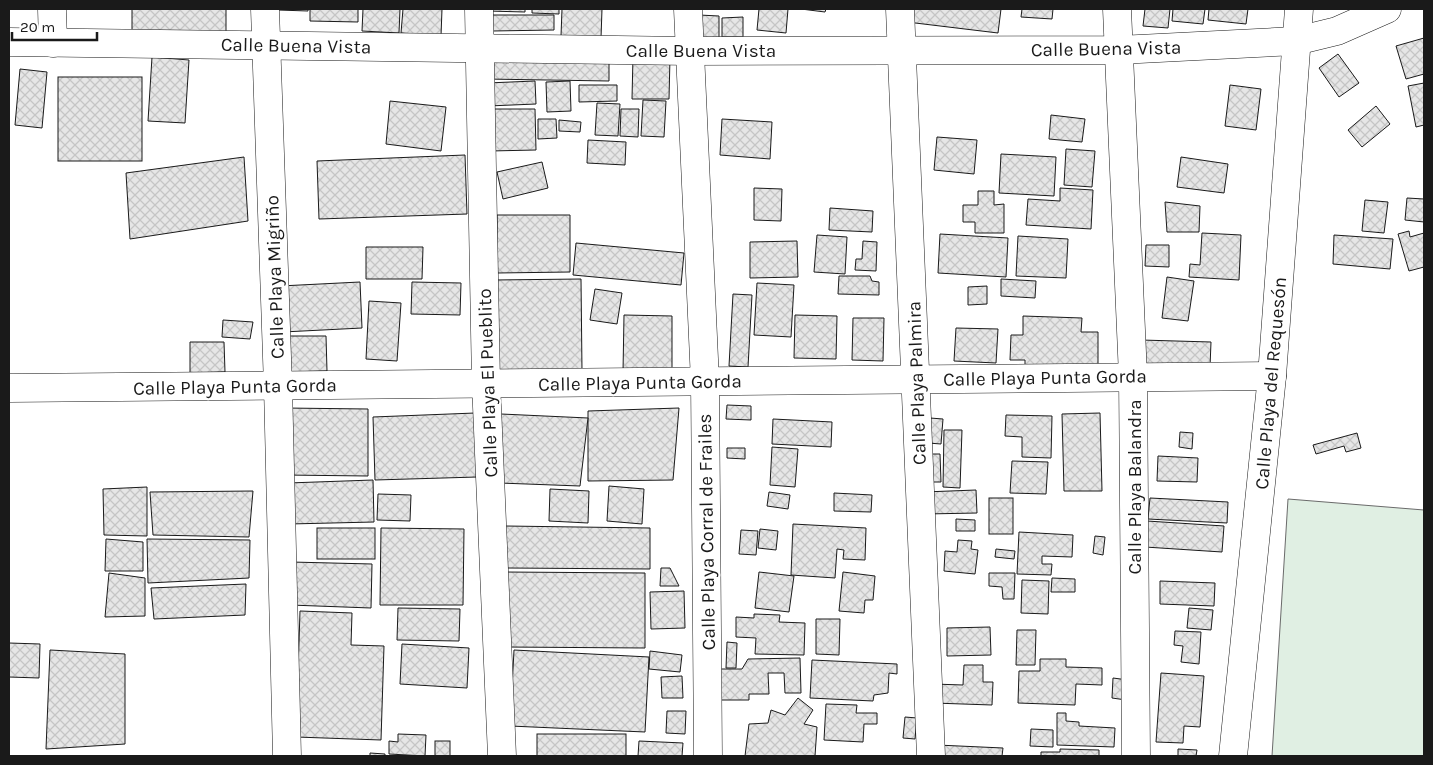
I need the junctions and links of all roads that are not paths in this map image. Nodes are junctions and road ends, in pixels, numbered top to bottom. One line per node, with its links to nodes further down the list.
1 (52, 9): 11 (street)
2 (265, 9): 12 (street, Calle Playa Migriño)
3 (479, 9): 13 (street, Calle Playa El Pueblito)
4 (688, 9): 16 (street, Calle Playa Corral de Frailes)
5 (900, 9): 14 (street, Calle Playa Palmira)
6 (1117, 9): 15 (street, Calle Playa Balandra)
7 (1299, 9): 9 (street, Calle Playa del Requesón)
8 (1387, 9): 9 (street, Calle Buena Vista)
9 (1296, 41): 15 (street, Calle Buena Vista); 18 (street, Calle Playa del Requesón)
10 (9, 42): 11 (street, Calle Buena Vista)
11 (53, 43): 12 (street, Calle Buena Vista)
12 (266, 44): 13 (street, Calle Buena Vista); 22 (street, Calle Playa Migriño)
13 (481, 48): 16 (street, Calle Buena Vista); 21 (street, Calle Playa El Pueblito)
14 (902, 49): 15 (street, Calle Buena Vista); 16 (street, Calle Buena Vista); 19 (street, Calle Playa Palmira)
15 (1119, 50): 17 (street, Calle Playa Balandra)
16 (689, 51): 20 (street, Calle Playa Corral de Frailes)
17 (1133, 376): 18 (street, Calle Playa Punta Gorda); 19 (street, Calle Playa Punta Gorda); 28 (street, Calle Playa Balandra)
18 (1272, 376): 29 (street, Calle Playa del Requesón)
19 (915, 378): 20 (street, Calle Playa Punta Gorda); 27 (street, Calle Playa Palmira)
20 (705, 381): 21 (street, Calle Playa Punta Gorda); 26 (street, Calle Playa Corral de Frailes)
21 (486, 384): 22 (street, Calle Playa Punta Gorda); 25 (street, Calle Playa El Pueblito)
22 (278, 386): 23 (street, Calle Playa Punta Gorda); 24 (street, Calle Playa Migriño)
23 (9, 388)
24 (287, 756)
25 (502, 756)
26 (708, 756)
27 (931, 756)
28 (1136, 756)
29 (1233, 756)

